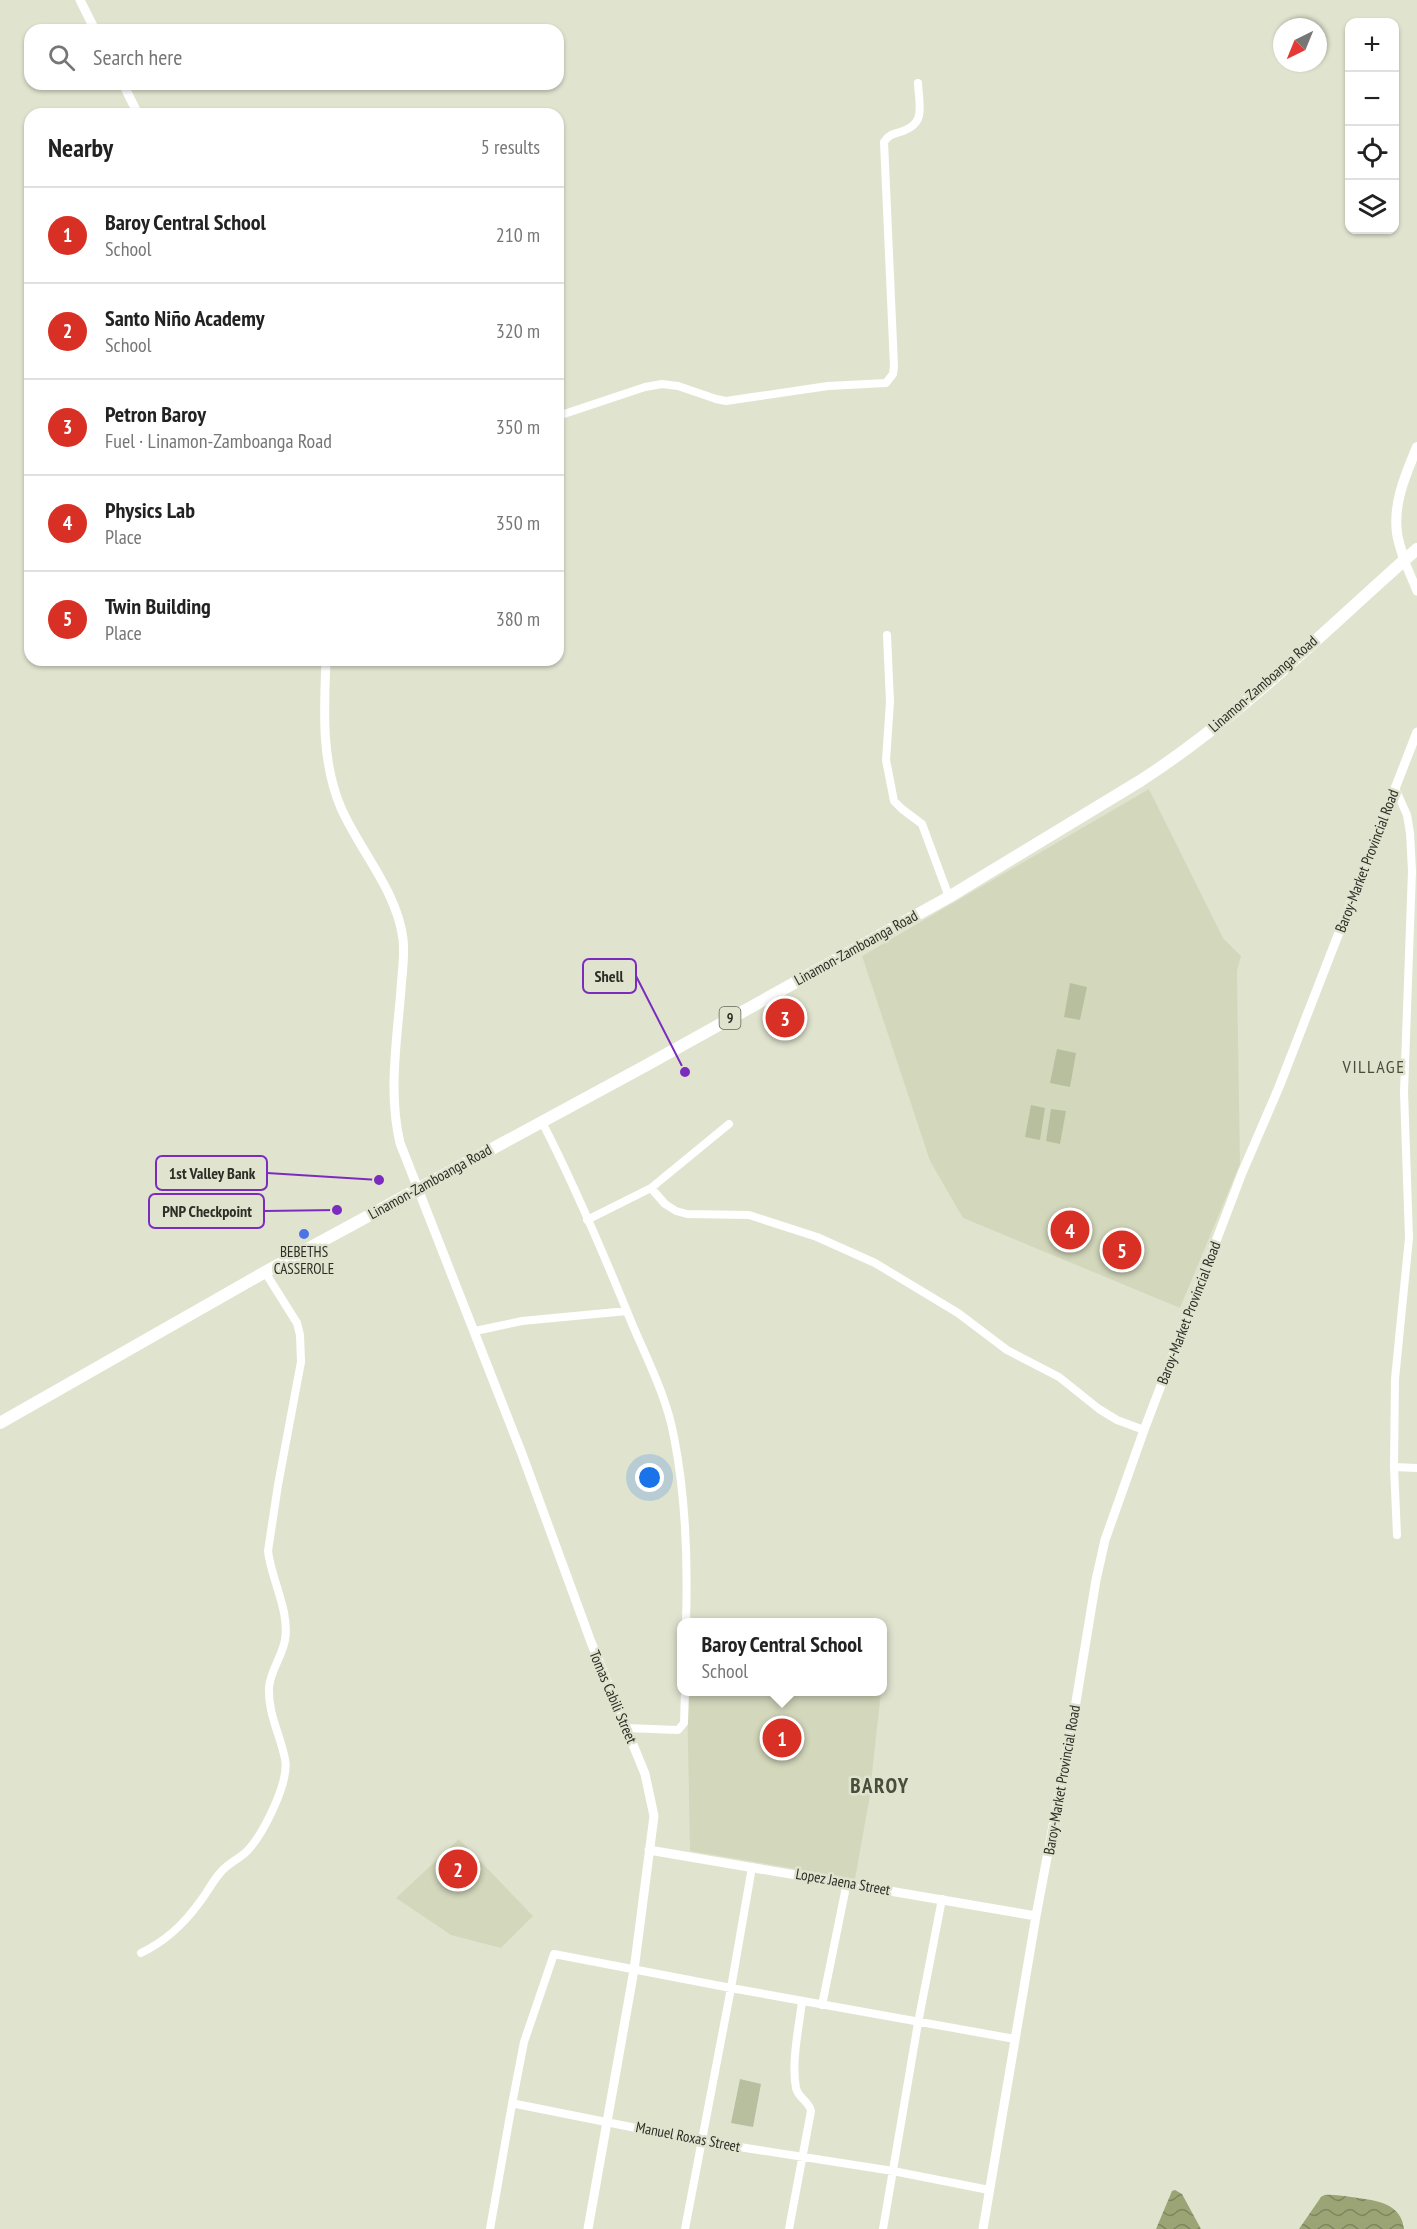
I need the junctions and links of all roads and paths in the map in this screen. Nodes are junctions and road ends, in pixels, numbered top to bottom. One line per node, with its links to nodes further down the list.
1 (80, 0): 2 (street)
2 (91, 24)
3 (918, 83): 6 (street)
4 (126, 90): 5 (street)
5 (135, 108)
6 (564, 414)
7 (1417, 447): 9 (main road)
8 (1417, 549): 9 (highway, Linamon-Zamboanga Road / 9)
9 (1404, 560): 10 (street); 15 (highway, Linamon-Zamboanga Road / 9)
10 (1417, 591)
11 (887, 635): 15 (street)
12 (326, 666): 18 (street, Tomas Cabili Street)
13 (1417, 732): 14 (street, Baroy-Market Provincial Road)
14 (1395, 788): 25 (street, Baroy-Market Provincial Road); 26 (street)
15 (949, 897): 16 (highway, Linamon-Zamboanga Road / 9)
16 (542, 1122): 18 (highway, Linamon-Zamboanga Road / 9); 20 (street)
17 (729, 1124): 19 (street)
18 (417, 1188): 21 (highway, Linamon-Zamboanga Road / 9); 23 (street, Tomas Cabili Street)
19 (651, 1188): 20 (street); 25 (street)
20 (587, 1220): 22 (street)
21 (265, 1272): 24 (highway, Linamon-Zamboanga Road / 9); 37 (street)
22 (627, 1311): 23 (street); 29 (street)
23 (475, 1331): 31 (street, Tomas Cabili Street)
24 (0, 1423)
25 (1144, 1430): 36 (street, Baroy-Market Provincial Road)
26 (1394, 1467): 27 (street); 28 (street)
27 (1417, 1468)
28 (1397, 1535)
29 (686, 1618)
30 (685, 1696): 31 (street)
31 (626, 1728): 32 (street, Tomas Cabili Street)
32 (649, 1850): 33 (street, Lopez Jaena Street); 38 (street, Tomas Cabili Street)
33 (752, 1867): 34 (street, Lopez Jaena Street); 39 (street)
34 (846, 1882): 35 (street, Lopez Jaena Street); 41 (street)
35 (942, 1899): 36 (street, Lopez Jaena Street); 42 (street)
36 (1036, 1916): 43 (street, Baroy-Market Provincial Road)
37 (141, 1953)
38 (634, 1970): 39 (street); 44 (street); 45 (street, Tomas Cabili Street)
39 (731, 1988): 40 (street); 46 (street)
40 (802, 2001): 41 (street); 47 (street)
41 (822, 2005): 42 (street)
42 (918, 2023): 43 (street); 48 (street)
43 (1015, 2039): 49 (street, Baroy-Market Provincial Road)
44 (512, 2104): 45 (street, Manuel Roxas Street); 50 (street)
45 (606, 2121): 46 (street, Manuel Roxas Street); 51 (street, Tomas Cabili Street)
46 (700, 2140): 47 (street, Manuel Roxas Street); 52 (street)
47 (804, 2157): 48 (street, Manuel Roxas Street); 53 (street)
48 (893, 2171): 49 (street, Manuel Roxas Street); 54 (street)
49 (990, 2190): 55 (street, Baroy-Market Provincial Road)
50 (490, 2229)
51 (588, 2229)
52 (685, 2229)
53 (789, 2229)
54 (883, 2229)
55 (983, 2229)

